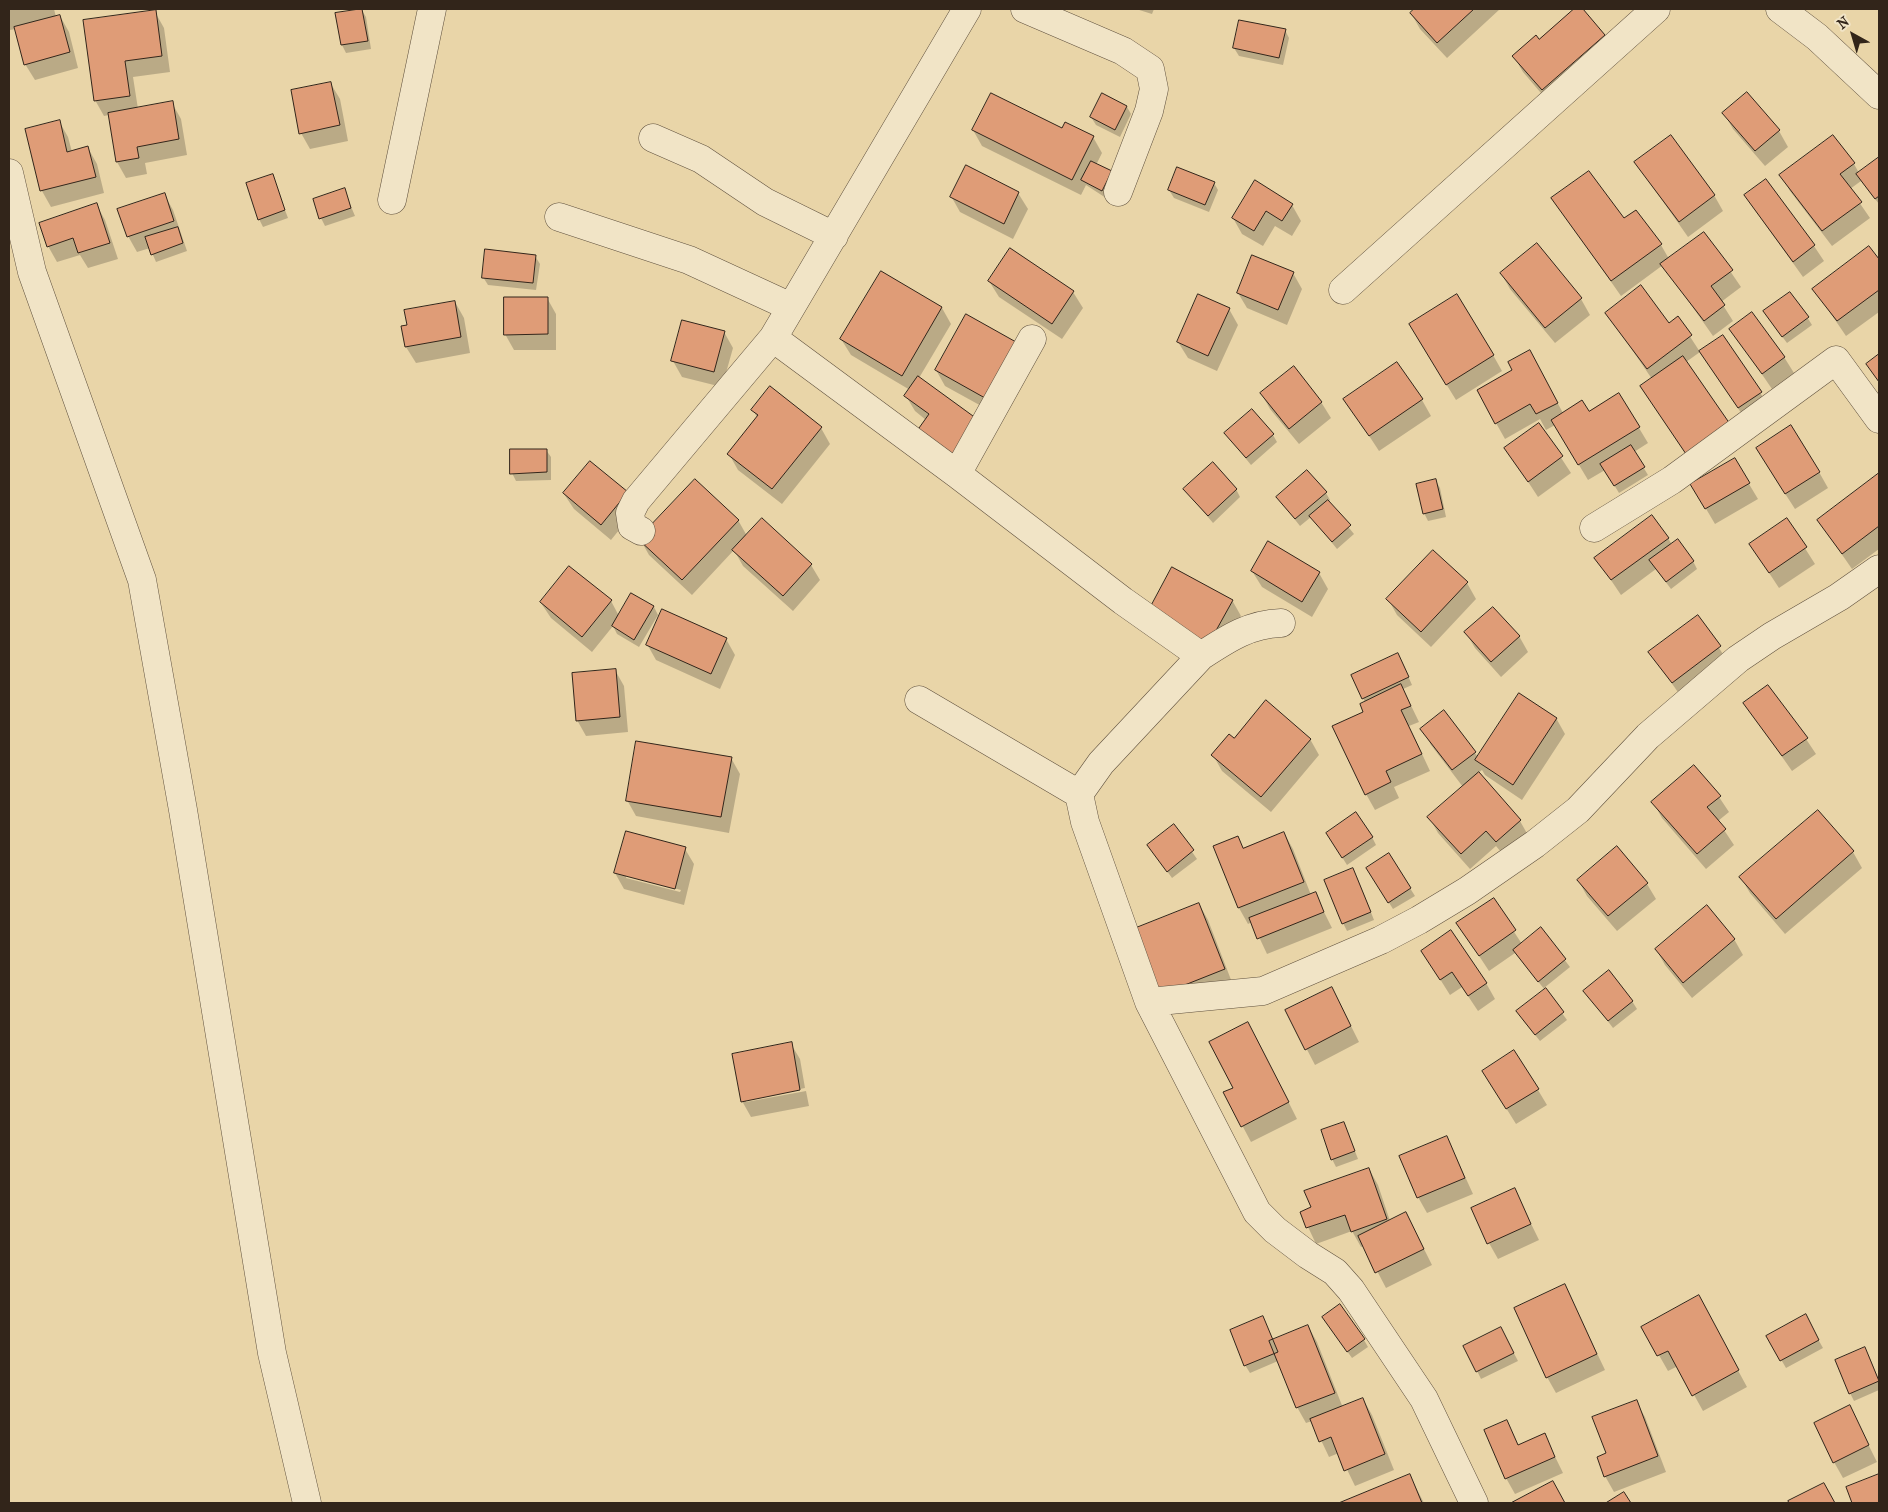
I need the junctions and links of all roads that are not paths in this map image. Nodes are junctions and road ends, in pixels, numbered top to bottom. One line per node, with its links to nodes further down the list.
1 (432, 9): 10 (street)
2 (966, 9): 12 (street)
3 (1025, 9): 9 (street)
4 (1656, 9): 13 (street)
5 (1780, 9): 6 (street)
6 (1879, 95)
7 (653, 138): 12 (street)
8 (9, 173): 27 (street)
9 (1118, 192)
10 (392, 200)
11 (559, 217): 14 (street)
12 (834, 236): 14 (street)
13 (1343, 290)
14 (791, 308): 15 (street)
15 (773, 338): 18 (street); 20 (street)
16 (1032, 338): 18 (street)
17 (1879, 418): 19 (street)
18 (957, 474): 23 (street)
19 (1594, 528)
20 (641, 530)
21 (1879, 569): 26 (street)
22 (1281, 623): 23 (street)
23 (1201, 656): 25 (street)
24 (919, 700): 25 (street)
25 (1079, 794): 26 (street)
26 (1148, 1002): 28 (street)
27 (306, 1503)
28 (1474, 1503)

